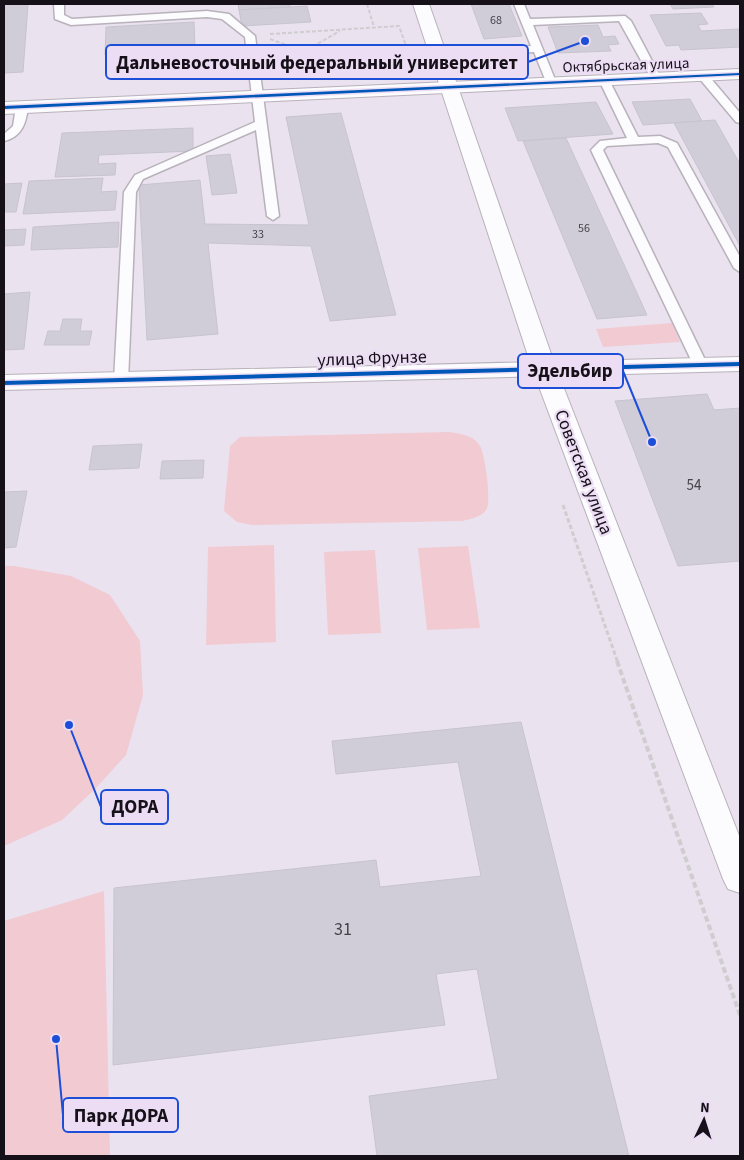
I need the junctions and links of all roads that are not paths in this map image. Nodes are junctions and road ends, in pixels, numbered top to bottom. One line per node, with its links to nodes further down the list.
1 (59, 4): 12 (lane)
2 (421, 4): 13 (street, Советская улица)
3 (519, 4): 4 (lane)
4 (526, 22): 5 (lane); 8 (lane)
5 (537, 49): 10 (lane); 11 (lane)
6 (740, 74): 7 (street, Октябрьская улица)
7 (703, 76): 8 (street, Октябрьская улица); 15 (lane)
8 (656, 78): 9 (street, Октябрьская улица)
9 (604, 80): 10 (street, Октябрьская улица); 18 (lane)
10 (551, 82): 11 (street, Октябрьская улица)
11 (496, 85): 13 (street, Октябрьская улица)
12 (255, 87): 13 (street, Октябрьская улица); 14 (street, Октябрьская улица); 16 (lane)
13 (449, 87): 23 (street, Советская улица)
14 (13, 108): 17 (lane)
15 (740, 120)
16 (260, 124): 19 (lane); 24 (lane)
17 (4, 138)
18 (634, 140): 20 (lane); 21 (lane)
19 (273, 216)
20 (740, 268)
21 (700, 364): 22 (street, улица Фрунзе); 23 (street, улица Фрунзе)
22 (740, 364)
23 (544, 368): 24 (street, улица Фрунзе); 26 (street, Советская улица)
24 (121, 381): 25 (street, улица Фрунзе)
25 (4, 383)
26 (739, 872)

